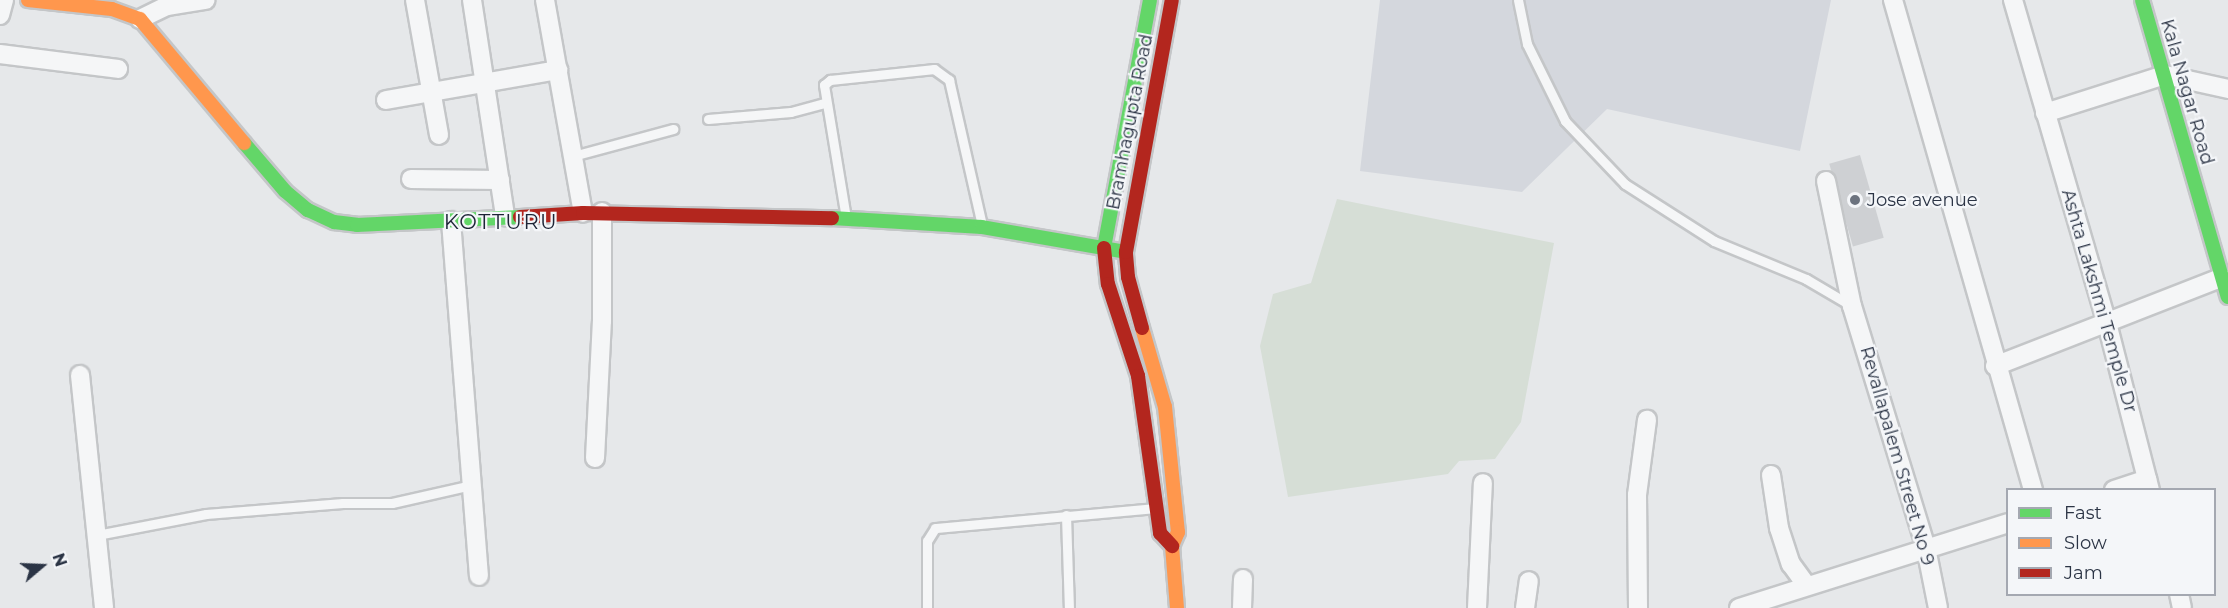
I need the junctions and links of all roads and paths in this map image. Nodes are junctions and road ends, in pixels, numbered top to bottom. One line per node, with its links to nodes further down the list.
1 (4, 0): 15 (street)
2 (28, 0): 14 (street)
3 (206, 0): 13 (street)
4 (415, 0): 22 (street)
5 (472, 0): 20 (street)
6 (545, 0): 18 (street)
7 (1150, 0): 40 (street, Bramhagupta Road)
8 (1172, 0): 41 (street, Bramhagupta Road)
9 (1518, 0): 44 (lane)
10 (1893, 0): 46 (street)
11 (2013, 0): 25 (street, Ashta Lakshmi Temple Dr)
12 (2142, 0): 19 (street, Kala Nagar Road)
13 (167, 3): 14 (street)
14 (133, 10): 37 (street)
15 (0, 15)
16 (0, 54): 17 (street)
17 (118, 69)
18 (558, 70): 20 (street); 29 (street)
19 (2164, 75): 21 (street); 25 (street); 39 (street, Kala Nagar Road)
20 (486, 85): 22 (street); 31 (street)
21 (2228, 89)
22 (432, 94): 23 (street); 28 (street)
23 (386, 100)
24 (825, 103): 26 (lane); 36 (lane); 38 (lane)
25 (2045, 113): 45 (street, Ashta Lakshmi Temple Dr)
26 (708, 119)
27 (673, 129): 29 (lane)
28 (439, 135)
29 (573, 156): 33 (street)
30 (411, 179): 31 (street)
31 (500, 180): 35 (street)
32 (1826, 181): 44 (street)
33 (583, 213): 34 (street); 35 (street)
34 (602, 213): 36 (street); 49 (street)
35 (505, 216): 37 (street)
36 (846, 220): 38 (street)
37 (451, 221): 53 (street)
38 (982, 227): 40 (street)
39 (2219, 236): 42 (street, Kala Nagar Road)
40 (1104, 249): 41 (street); 56 (street, Bramhagupta Road)
41 (1125, 252): 60 (street, Bramhagupta Road)
42 (2221, 279): 43 (street, Kala Nagar Road); 45 (street)
43 (2228, 297)
44 (1852, 306): 61 (street, Revallapalem Street No 9)
45 (2107, 323): 46 (street); 52 (street, Ashta Lakshmi Temple Dr)
46 (1995, 366): 54 (street)
47 (80, 375): 59 (street)
48 (1647, 420): 73 (street)
49 (595, 459)
50 (1771, 475): 65 (street)
51 (1483, 483): 71 (street)
52 (2149, 484): 55 (street)
53 (472, 485): 59 (lane); 62 (street)
54 (2033, 488)
55 (2121, 488)
56 (1157, 508): 57 (lane); 60 (street, Bramhagupta Road)
57 (1066, 515): 67 (lane); 68 (lane)
58 (2006, 523): 61 (street)
59 (97, 535): 66 (street)
60 (1172, 546): 69 (street)
61 (1926, 548): 65 (street); 75 (street, Revallapalem Street No 9)
62 (479, 576)
63 (1244, 579): 70 (street)
64 (1529, 581): 72 (street)
65 (1807, 586): 74 (street)
66 (104, 608)
67 (927, 608)
68 (1069, 608)
69 (1177, 608)
70 (1242, 608)
71 (1477, 608)
72 (1525, 608)
73 (1638, 608)
74 (1739, 608)
75 (1938, 608)

